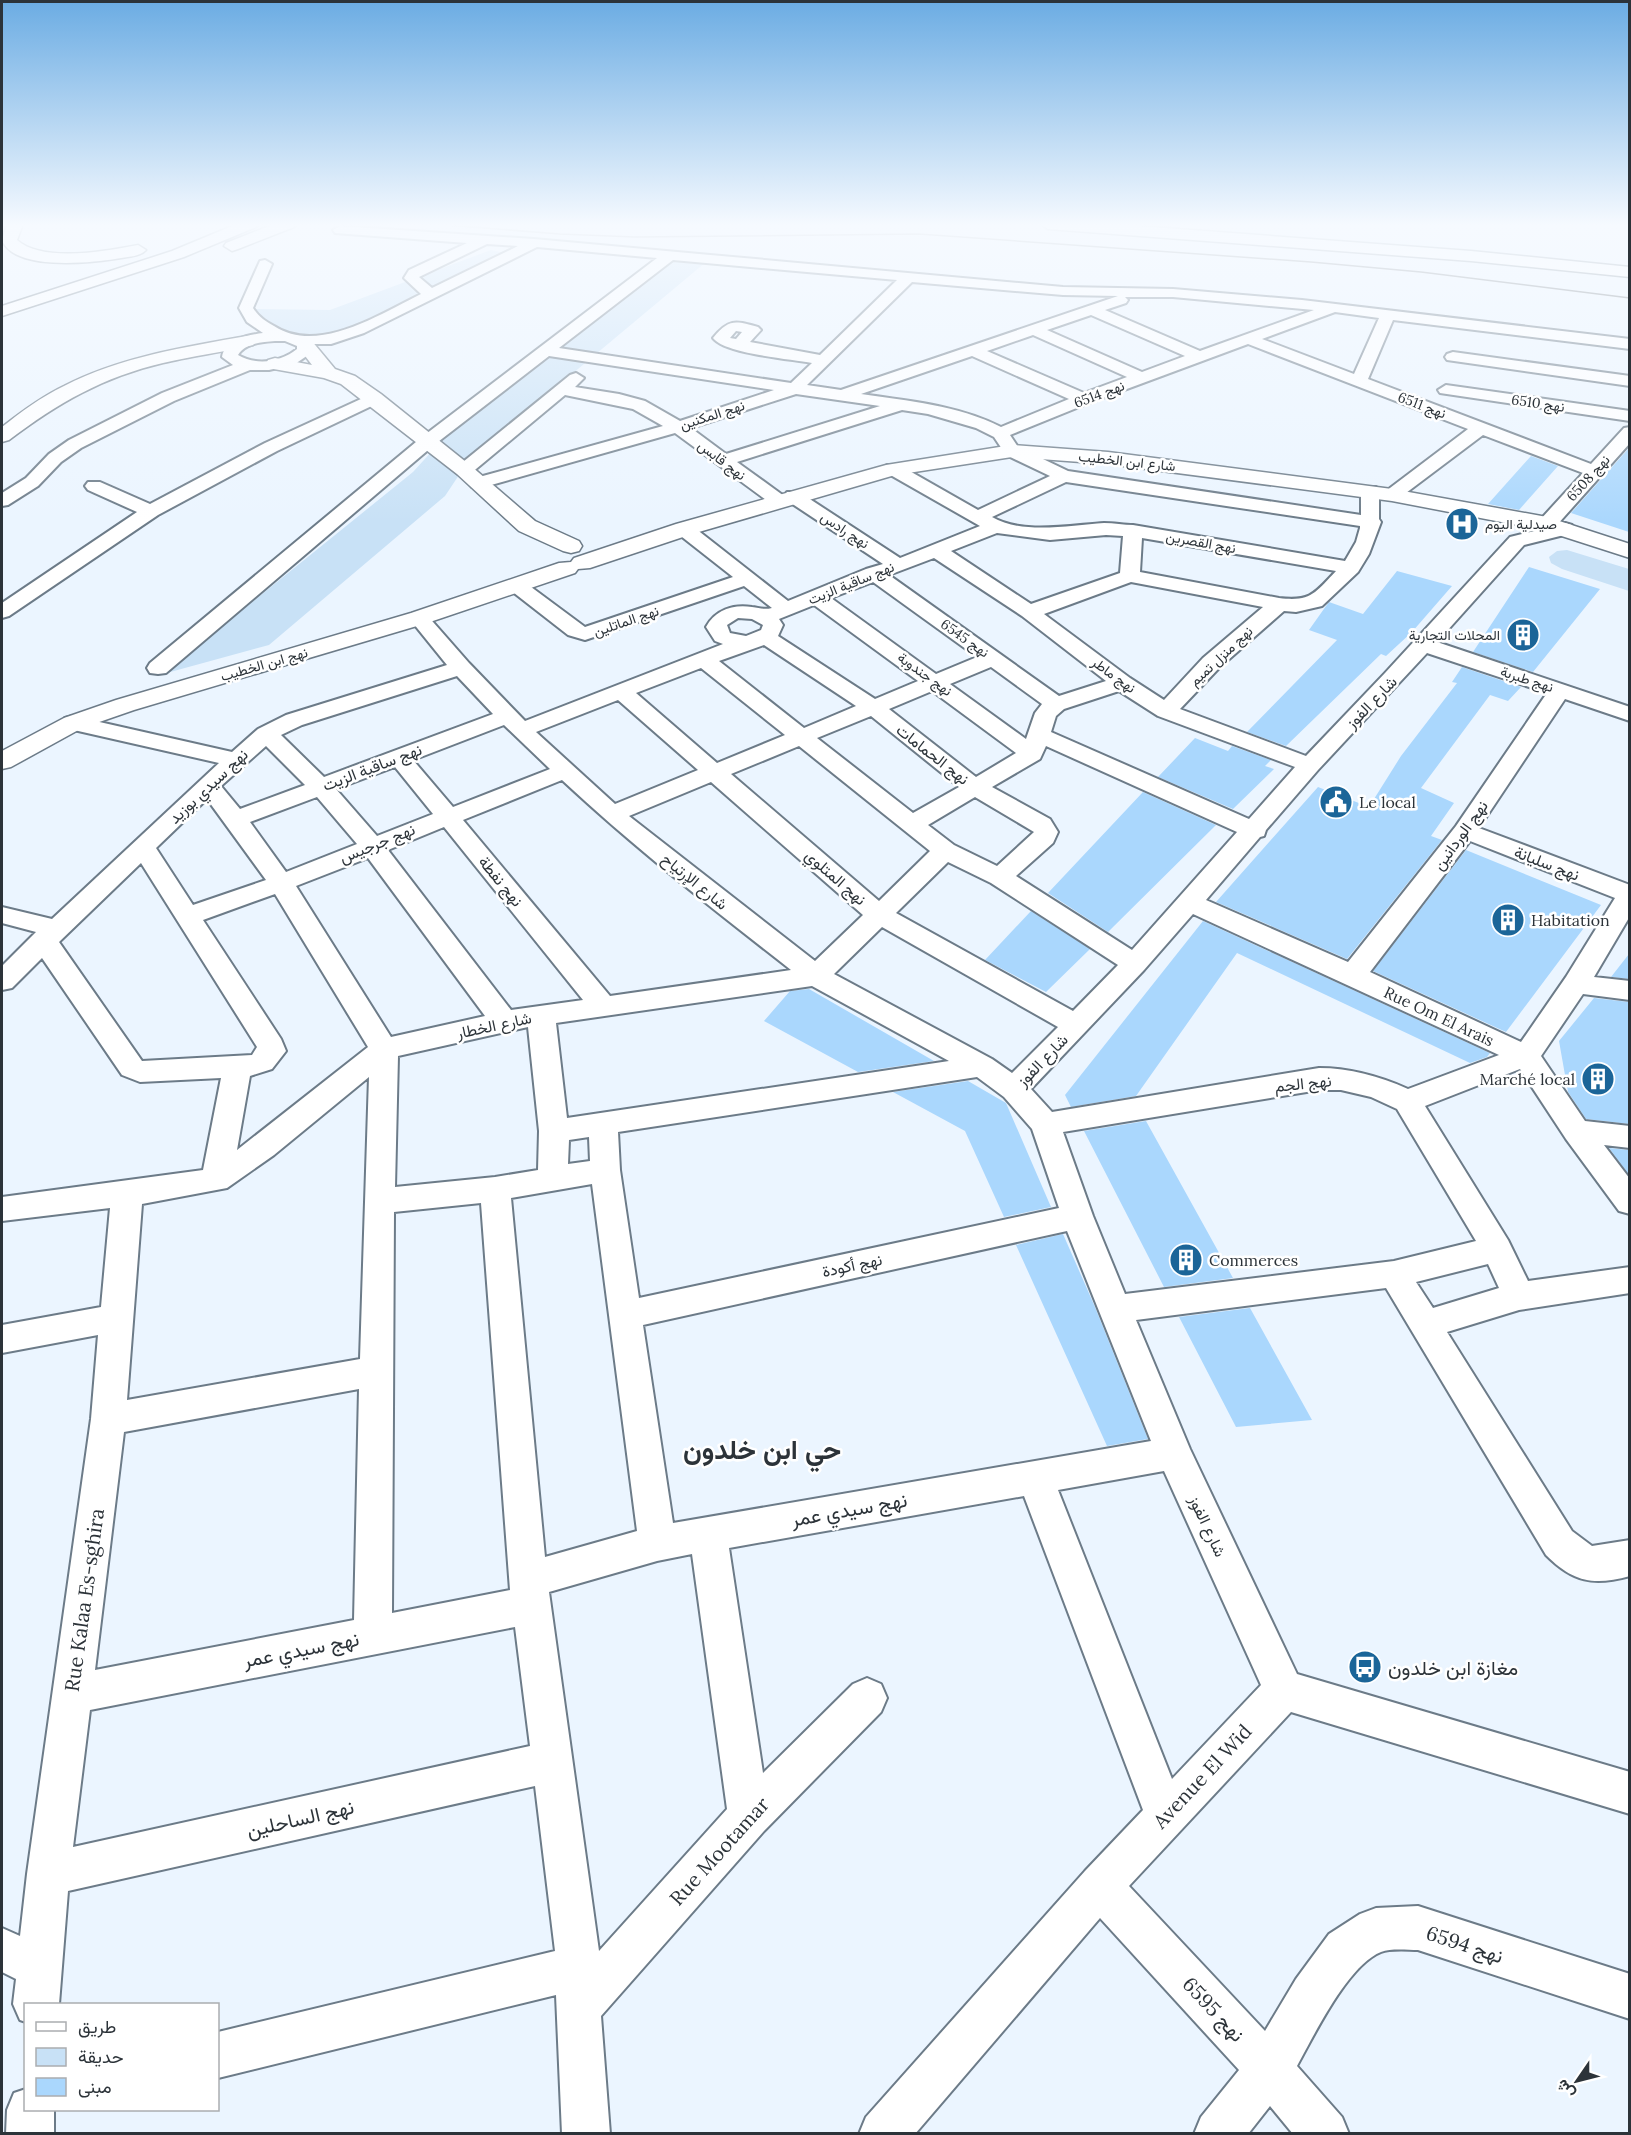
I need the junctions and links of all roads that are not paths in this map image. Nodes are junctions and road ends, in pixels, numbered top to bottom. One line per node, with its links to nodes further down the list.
1 (259, 324): 11 (street)
2 (371, 324): 14 (street)
3 (583, 324): 17 (street)
4 (860, 324): 23 (street, نهج المكنين)
5 (1052, 324): 10 (street)
6 (1123, 324): 20 (street)
7 (1294, 324): 12 (street, نهج 6514)
8 (1384, 324): 28 (street)
9 (1403, 324): 21 (street)
10 (1034, 330): 18 (street); 27 (street)
11 (278, 336): 13 (street); 14 (street)
12 (1251, 340): 20 (street, نهج 6514); 28 (street, نهج 6511)
13 (247, 341): 19 (main road); 24 (street)
14 (302, 342): 25 (street); 26 (main road)
15 (1629, 344): 21 (street)
16 (739, 345): 23 (street)
17 (548, 351): 22 (street); 42 (street)
18 (974, 351): 32 (street); 34 (street)
19 (169, 357): 24 (main road); 40 (main road)
20 (1200, 357): 27 (street, نهج 6514)
21 (1453, 357): 29 (street); 36 (street); 37 (street, نهج 6510)
22 (598, 359): 30 (street); 31 (street)
23 (823, 360): 30 (street, نهج المكنين)
24 (241, 363): 25 (street); 53 (street)
25 (275, 364): 26 (main road)
26 (328, 373): 33 (main road)
27 (1142, 378): 34 (street, نهج 6514)
28 (1359, 380): 36 (street, نهج 6511)
29 (1629, 381)
30 (794, 389): 32 (street); 38 (street, نهج المكنين)
31 (561, 390): 38 (street, نهج قابس); 48 (street)
32 (840, 396): 35 (street)
33 (374, 398): 42 (main road); 54 (street)
34 (1083, 399): 43 (street, نهج 6514)
35 (903, 405): 43 (street); 44 (street)
36 (1442, 412): 39 (street, نهج 6511)
37 (1629, 416)
38 (678, 427): 44 (street, نهج قابس); 48 (street, نهج المكنين)
39 (1481, 428): 46 (street, نهج 6511); 51 (street)
40 (2, 436)
41 (1627, 438): 46 (street, نهج 6508)
42 (428, 441): 48 (main road); 84 (street)
43 (1006, 442): 45 (main road, شارع ابن الخطيب); 47 (street); 50 (main road, شارع ابن الخطيب)
44 (722, 461): 52 (street, نهج قابس)
45 (893, 469): 52 (main road, شارع ابن الخطيب); 56 (street)
46 (1593, 471): 60 (street, نهج 6508)
47 (1064, 476): 56 (street); 57 (street)
48 (471, 477): 58 (main road)
49 (94, 486): 54 (street)
50 (1370, 491): 51 (main road, شارع ابن الخطيب); 57 (street)
51 (1392, 495): 55 (main road, شارع ابن الخطيب)
52 (786, 499): 61 (main road, شارع ابن الخطيب); 68 (street, نهج رادس)
53 (2, 501)
54 (151, 511): 77 (street)
55 (1499, 514): 60 (main road, شارع ابن الخطيب); 63 (street)
56 (978, 517): 59 (street)
57 (1372, 522): 69 (street)
58 (527, 526): 67 (main road); 70 (main road)
59 (995, 527): 62 (street, نهج القصرين); 65 (street)
60 (1556, 527): 63 (street); 66 (main road, شارع ابن الخطيب)
61 (684, 530): 64 (main road, شارع ابن الخطيب); 73 (street)
62 (1133, 531): 69 (street, نهج القصرين); 72 (street)
63 (1517, 541): 81 (street, شارع الفوز)
64 (629, 547): 67 (main road, نهج ابن الخطيب)
65 (936, 550): 68 (street, نهج ساقية الزيت); 78 (street, نهج ماطر)
66 (1629, 551)
67 (574, 556): 70 (main road, نهج ابن الخطيب)
68 (896, 564): 71 (street, نهج ساقية الزيت)
69 (1351, 568): 75 (street)
70 (533, 570): 73 (street, نهج الماتلين); 79 (main road, نهج ابن الخطيب)
71 (873, 573): 74 (street, نهج ساقية الزيت); 82 (street, نهج 6545)
72 (1130, 576): 75 (street); 78 (street)
73 (746, 579): 76 (street)
74 (816, 597): 76 (street, نهج ساقية الزيت); 86 (street, نهج جندوبة)
75 (1279, 604): 92 (street, نهج منزل تميم)
76 (786, 609): 80 (street, نهج ساقية الزيت)
77 (2, 612)
78 (1029, 612): 87 (street, نهج ماطر)
79 (419, 618): 85 (street, شارع الإرتياح); 94 (main road, نهج ابن الخطيب)
80 (760, 632): 83 (street, نهج ساقية الزيت); 91 (street, نهج الحمامات)
81 (1424, 645): 88 (street, نهج طبربة); 102 (street, شارع الفوز)
82 (994, 658): 86 (street); 90 (street, نهج 6545)
83 (705, 660): 89 (street, نهج ساقية الزيت); 97 (street)
84 (158, 668)
85 (461, 668): 95 (street, شارع الإرتياح); 96 (street, نهج سيدي بوزيد)
86 (936, 682): 91 (street); 98 (street, نهج جندوبة)
87 (1122, 683): 90 (street); 92 (street, نهج ماطر)
88 (1560, 690): 93 (street, نهج طبربة); 113 (street, نهج الوردانين)
89 (622, 692): 95 (street, نهج ساقية الزيت); 104 (street, نهج المتلوي)
90 (1056, 704): 98 (street)
91 (874, 708): 97 (street); 107 (street, نهج الحمامات)
92 (1166, 711): 102 (street, نهج ماطر)
93 (1629, 714)
94 (73, 723): 100 (street); 101 (main road, نهج ابن الخطيب)
95 (515, 723): 99 (street, نهج ساقية الزيت); 103 (street, شارع الإرتياح)
96 (266, 734): 100 (street, نهج سيدي بوزيد); 106 (street)
97 (804, 737): 104 (street); 111 (street)
98 (1036, 744): 107 (street); 112 (street, نهج جندوبة)
99 (399, 757): 106 (street, نهج ساقية الزيت); 109 (street, نهج نفطة)
100 (235, 760): 105 (street, نهج سيدي بوزيد)
101 (2, 761)
102 (1310, 765): 112 (street, شارع الفوز)
103 (565, 771): 108 (street, شارع الإرتياح); 109 (street, نهج جرجيس)
104 (716, 773): 108 (street); 121 (street, نهج المتلوي)
105 (208, 785): 110 (street); 115 (street, نهج سيدي بوزيد)
106 (320, 786): 110 (street, نهج ساقية الزيت); 114 (street)
107 (973, 786): 111 (street); 117 (street, نهج الحمامات)
108 (612, 814): 127 (street, شارع الإرتياح)
109 (447, 816): 114 (street, نهج جرجيس); 131 (street, نهج نفطة)
110 (236, 819): 118 (street)
111 (912, 824): 116 (street)
112 (1255, 831): 120 (street, شارع الفوز)
113 (1466, 831): 119 (street, نهج سليانة); 126 (street, نهج الوردانين)
114 (371, 846): 118 (street, نهج جرجيس); 133 (street)
115 (143, 847): 123 (street); 124 (street, نهج سيدي بوزيد)
116 (945, 851): 117 (street); 121 (street)
117 (1000, 876): 125 (street)
118 (281, 883): 123 (street, نهج جرجيس); 135 (street)
119 (1629, 894): 129 (street)
120 (1189, 902): 125 (street, شارع الفوز); 126 (street, Rue Om El Arais)
121 (878, 914): 127 (street); 134 (street, نهج المتلوي)
122 (2, 915): 124 (street)
123 (189, 916): 137 (street)
124 (49, 934): 128 (street, نهج سيدي بوزيد); 137 (street)
125 (1135, 964): 134 (street, شارع الفوز)
126 (1353, 975): 136 (street, Rue Om El Arais)
127 (816, 976): 131 (street, شارع الخطار); 138 (street, شارع الإرتياح)
128 (2, 981)
129 (1576, 984): 130 (street); 136 (street)
130 (1629, 991)
131 (603, 1006): 132 (street, شارع الخطار)
132 (541, 1015): 133 (street, شارع الخطار); 143 (street)
133 (504, 1021): 135 (street, شارع الخطار)
134 (1077, 1024): 139 (street, شارع الفوز)
135 (384, 1049): 148 (street, شارع الخطار); 151 (street)
136 (1526, 1056): 140 (street); 144 (street)
137 (237, 1066): 148 (street)
138 (982, 1066): 139 (street, شارع الإرتياح); 141 (street)
139 (1014, 1089): 142 (street, شارع الفوز)
140 (1407, 1101): 142 (street, نهج الجم); 155 (street)
141 (603, 1124): 143 (street); 146 (street)
142 (1045, 1124): 154 (street, شارع الفوز)
143 (554, 1131): 147 (street)
144 (1576, 1131): 145 (street); 152 (street)
145 (1629, 1137)
146 (605, 1170): 147 (street); 160 (street)
147 (553, 1178): 149 (street)
148 (216, 1180): 150 (street, شارع الخطار)
149 (495, 1189): 151 (street); 171 (street)
150 (127, 1194): 153 (street, شارع الخطار); 161 (street, Rue Kalaa Es-sghira)
151 (379, 1201): 164 (street)
152 (1629, 1202)
153 (2, 1209)
154 (1077, 1216): 159 (street, شارع الفوز); 160 (street, نهج أكودة)
155 (1497, 1249): 156 (street); 158 (street)
156 (1395, 1274): 159 (street); 162 (street)
157 (1629, 1280): 158 (street)
158 (1519, 1296): 162 (street)
159 (1117, 1309): 166 (street, شارع الفوز)
160 (627, 1315): 169 (street)
161 (117, 1318): 163 (street); 165 (street, Rue Kalaa Es-sghira)
162 (1426, 1324): 170 (street)
163 (2, 1340)
164 (376, 1371): 165 (street); 172 (street)
165 (108, 1419): 174 (street, Rue Kalaa Es-sghira)
166 (1174, 1453): 167 (street, نهج سيدي عمر); 173 (street, شارع الفوز)
167 (1035, 1477): 168 (street, نهج سيدي عمر); 178 (street)
168 (708, 1534): 169 (street, نهج سيدي عمر); 179 (street)
169 (657, 1543): 171 (street, نهج سيدي عمر)
170 (1629, 1558)
171 (530, 1593): 172 (street, نهج سيدي عمر); 176 (street)
172 (373, 1635): 174 (street, نهج سيدي عمر)
173 (1284, 1690): 177 (street); 178 (street, Avenue El Wid)
174 (72, 1694): 180 (street, Rue Kalaa Es-sghira)
175 (867, 1698): 179 (street, Rue Mootamar)
176 (552, 1762): 180 (street, نهج الساحلين); 183 (street)
177 (1629, 1793)
178 (1166, 1815): 181 (street, Avenue El Wid)
179 (749, 1816): 183 (street, Rue Mootamar)
180 (48, 1874): 182 (street, Rue Kalaa Es-sghira)
181 (1100, 1886): 186 (street, نهج 6595); 190 (street, Avenue El Wid)
182 (25, 1973)
183 (578, 1988): 185 (street); 189 (street)
184 (1629, 1997): 186 (street, نهج 6594)
185 (219, 2055)
186 (1269, 2068): 191 (street, نهج 6594); 192 (street, نهج 6595)
187 (31, 2111): 188 (street)
188 (30, 2133)
189 (586, 2133)
190 (883, 2133)
191 (1218, 2133)
192 (1325, 2133)

